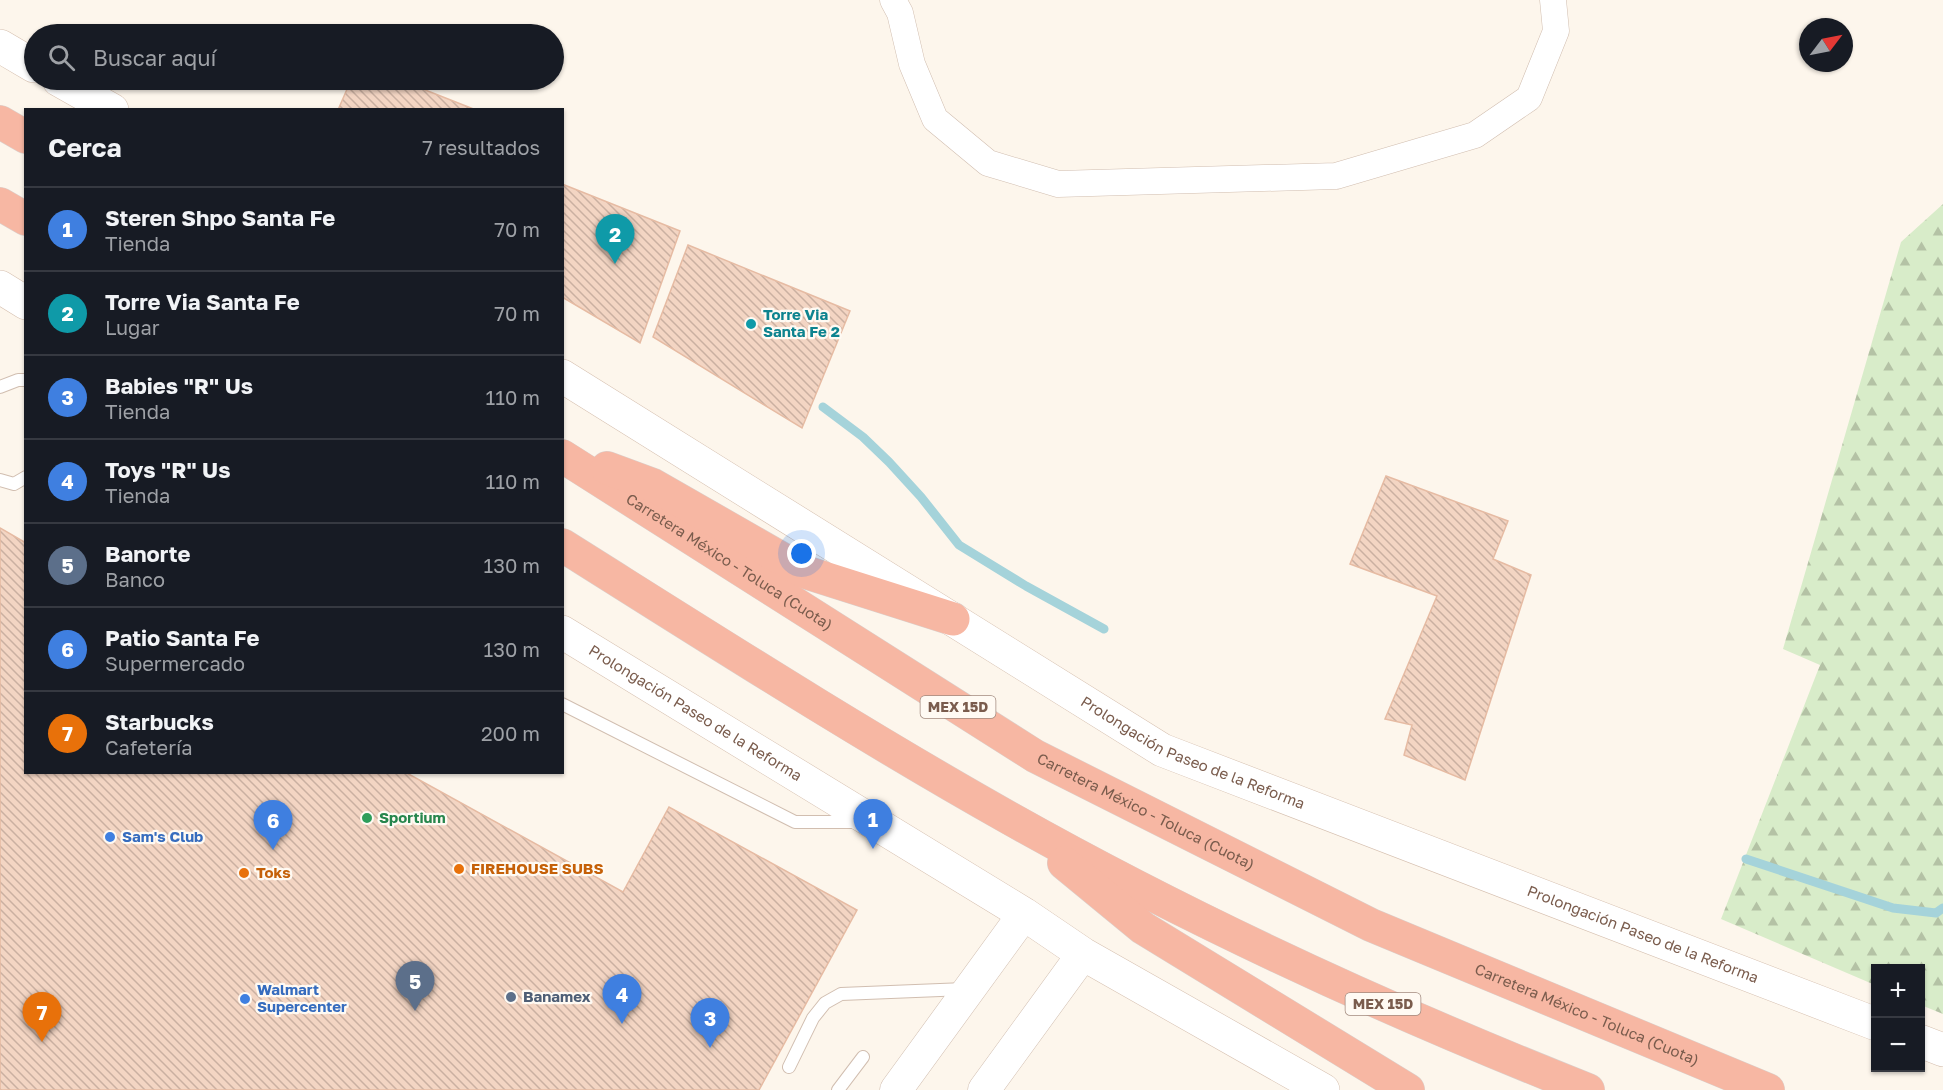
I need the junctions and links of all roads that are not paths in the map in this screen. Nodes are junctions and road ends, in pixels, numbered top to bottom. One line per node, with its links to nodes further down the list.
1 (1553, 0): 2 (street)
2 (899, 4)
3 (0, 46): 4 (main road)
4 (24, 60)
5 (77, 90): 6 (main road)
6 (108, 108)
7 (0, 122): 8 (highway)
8 (24, 136)
9 (0, 204): 10 (highway)
10 (24, 218)
11 (564, 377): 19 (main road, Prolongación Paseo de la Reforma)
12 (24, 380): 13 (lane)
13 (0, 387)
14 (564, 455): 19 (highway)
15 (564, 455): 38 (highway, Carretera México - Toluca (Cuota) / MEX 15D)
16 (24, 478): 17 (lane)
17 (0, 480)
18 (564, 546): 22 (highway, MEX 15D)
19 (953, 619): 27 (main road, Prolongación Paseo de la Reforma)
20 (564, 633): 23 (main road, Prolongación Paseo de la Reforma)
21 (564, 705): 23 (lane)
22 (1012, 819): 36 (highway); 37 (highway, MEX 15D)
23 (872, 822): 24 (main road, Prolongación Paseo de la Reforma)
24 (1024, 914): 25 (main road, Prolongación Paseo de la Reforma); 26 (street)
25 (1083, 954): 34 (street); 35 (main road, Prolongación Paseo de la Reforma)
26 (969, 989): 31 (lane); 33 (street)
27 (1871, 1022)
28 (1925, 1043): 29 (main road)
29 (1943, 1050)
30 (863, 1057): 32 (lane)
31 (789, 1067)
32 (838, 1090)
33 (896, 1090)
34 (984, 1090)
35 (1323, 1090)
36 (1408, 1090)
37 (1588, 1090)
38 (1768, 1090)

